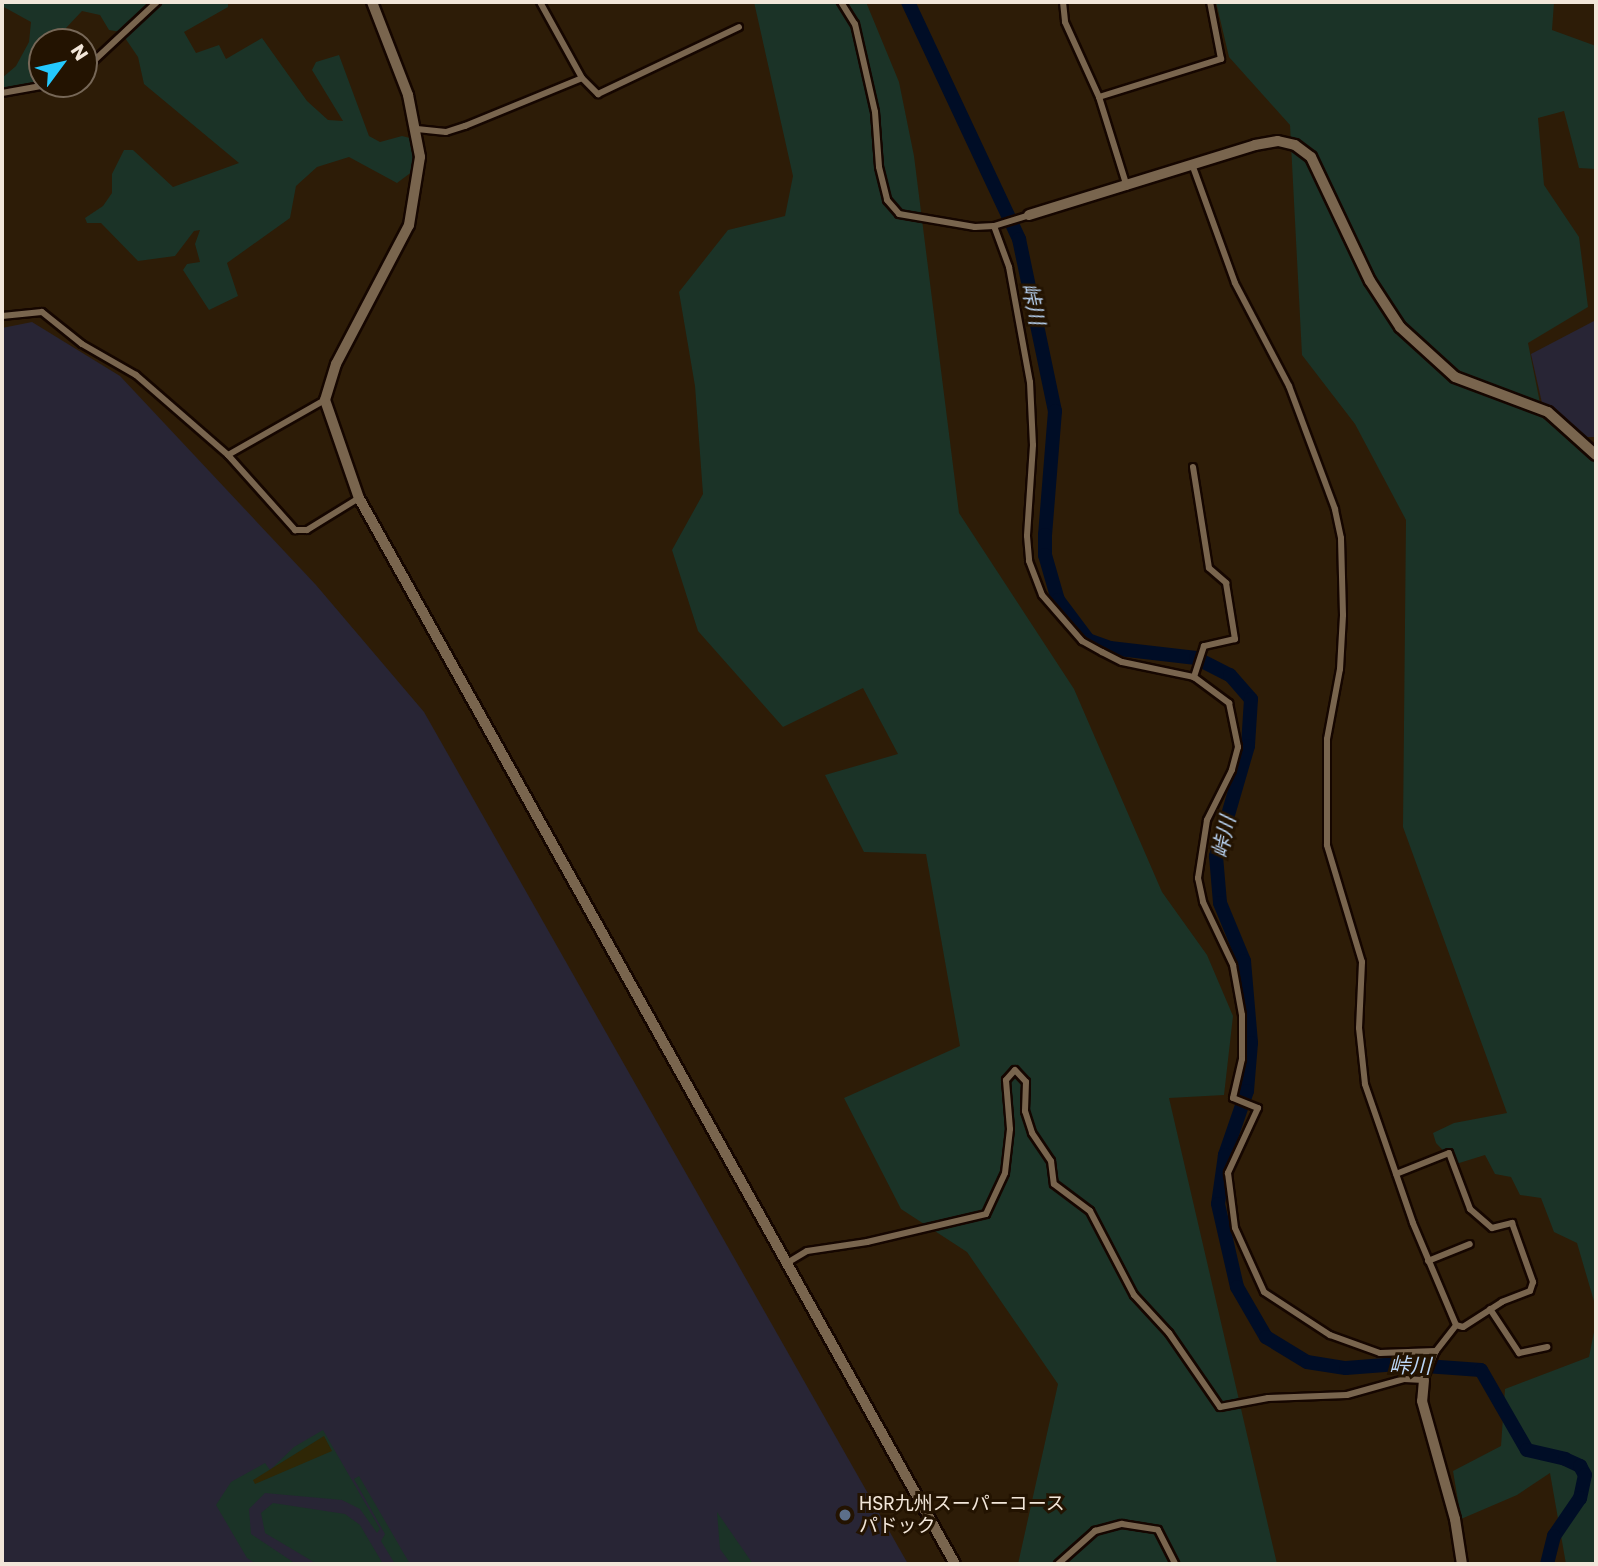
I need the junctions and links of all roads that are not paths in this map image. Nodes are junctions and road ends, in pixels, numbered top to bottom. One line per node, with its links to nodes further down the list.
1 (156, 2): 8 (street)
2 (372, 2): 13 (street)
3 (540, 2): 9 (street)
4 (841, 2): 17 (street)
5 (1063, 2): 12 (street)
6 (1210, 2): 12 (street)
7 (739, 27): 9 (street)
8 (98, 57)
9 (582, 78): 13 (street)
10 (28, 88): 11 (street)
11 (2, 93)
12 (1099, 97): 15 (street)
13 (417, 129): 19 (street)
14 (1193, 167): 15 (street); 21 (street); 25 (street)
15 (1127, 187): 16 (street)
16 (1029, 215): 17 (street)
17 (994, 226): 24 (street)
18 (2, 316): 20 (street)
19 (326, 400): 20 (street); 23 (street)
20 (228, 455): 23 (street)
21 (1596, 455)
22 (1193, 467): 24 (street)
23 (359, 498): 28 (street)
24 (1194, 677): 32 (street)
25 (1396, 1174): 27 (street); 29 (street)
26 (1470, 1244): 27 (street)
27 (1428, 1261): 30 (street)
28 (787, 1264): 33 (street); 34 (street)
29 (1490, 1310): 30 (street); 31 (street)
30 (1456, 1325): 32 (street)
31 (1547, 1347)
32 (1436, 1352): 33 (street)
33 (1424, 1377): 37 (street)
34 (955, 1564)
35 (1058, 1564): 36 (street)
36 (1175, 1564)
37 (1462, 1564)

